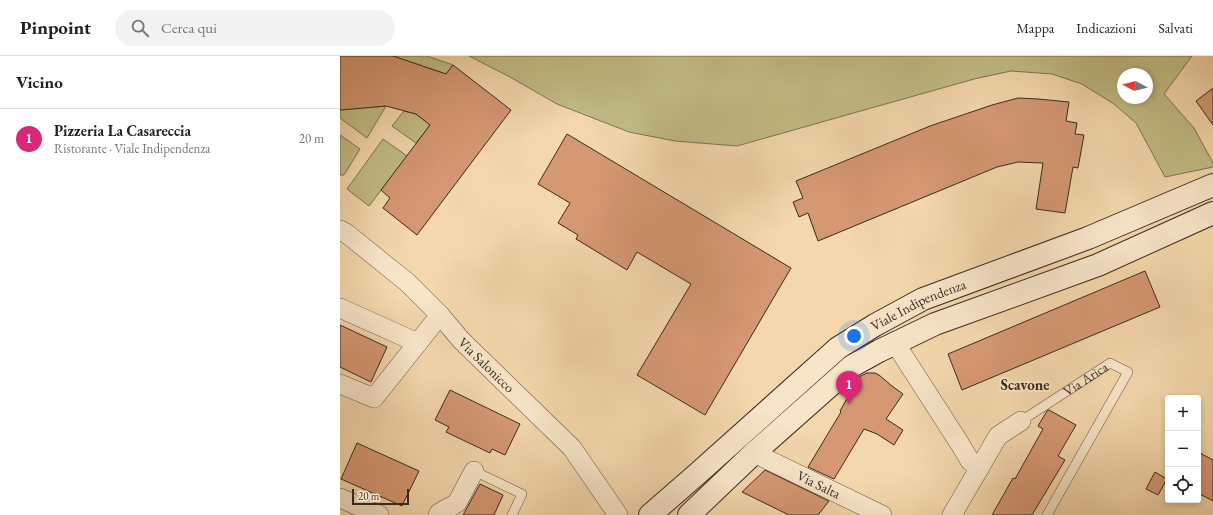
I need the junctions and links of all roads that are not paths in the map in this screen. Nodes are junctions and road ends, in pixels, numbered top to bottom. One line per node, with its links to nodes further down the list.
1 (1213, 185): 18 (street, Viale Indipendenza)
2 (1213, 213): 7 (street, Viale Indipendenza)
3 (340, 230): 5 (street, Via Salonicco)
4 (340, 308): 6 (street)
5 (440, 315): 6 (street); 17 (street, Via Salonicco)
6 (418, 343): 8 (street)
7 (895, 343): 10 (street, Viale Indipendenza); 11 (street)
8 (340, 384)
9 (1021, 421): 11 (street, Via Arica); 22 (lane, Via Arica)
10 (754, 454): 19 (street, Viale Indipendenza); 20 (street, Via Salta)
11 (980, 467): 21 (street, Via Arica)
12 (474, 471): 15 (street); 16 (lane)
13 (340, 498): 14 (street)
14 (379, 515)
15 (438, 515)
16 (512, 515)
17 (618, 515)
18 (650, 515)
19 (689, 515)
20 (882, 515)
21 (952, 515)
22 (1047, 515)

